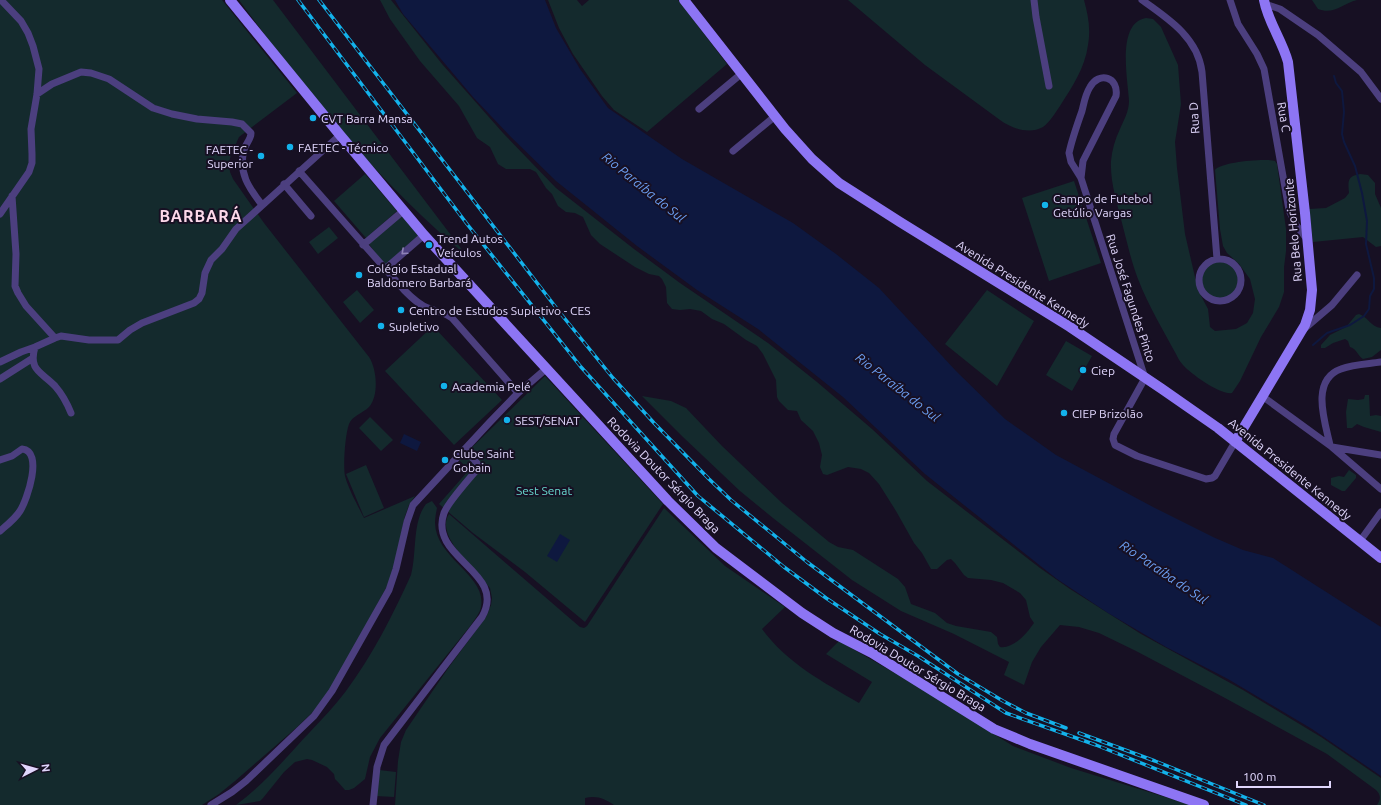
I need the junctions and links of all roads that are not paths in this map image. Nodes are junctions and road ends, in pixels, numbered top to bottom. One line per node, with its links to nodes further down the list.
1 (1, 0): 10 (street)
2 (230, 0): 14 (main road, Rodovia Doutor Sérgio Braga)
3 (684, 0): 8 (main road, Avenida Presidente Kennedy)
4 (1034, 0): 9 (street)
5 (1142, 0): 27 (street, Rua D)
6 (1230, 0): 25 (street, Rua C)
7 (1264, 2): 11 (street); 25 (main road, Rua Belo Horizonte)
8 (741, 74): 12 (street); 13 (main road, Avenida Presidente Kennedy)
9 (1049, 86)
10 (37, 94): 19 (street); 20 (street)
11 (1381, 99)
12 (699, 109)
13 (774, 117): 15 (street); 37 (main road, Avenida Presidente Kennedy)
14 (340, 135): 16 (street); 21 (main road, Rodovia Doutor Sérgio Braga)
15 (732, 151)
16 (299, 171): 18 (street); 26 (street)
17 (1081, 178): 17 (street, Rua José Fagundes Pinto); 37 (street, Rua José Fagundes Pinto)
18 (284, 184): 20 (street); 23 (street)
19 (12, 196): 22 (street); 31 (street)
20 (260, 207): 31 (street)
21 (404, 211): 24 (main road, Rodovia Doutor Sérgio Braga); 26 (street)
22 (0, 214)
23 (311, 216)
24 (424, 234): 28 (street, one-way to 28); 36 (main road, Rodovia Doutor Sérgio Braga)
25 (1307, 240): 30 (main road, Rua Belo Horizonte)
26 (363, 245): 28 (street)
27 (1217, 259): 27 (street)
28 (385, 270): 39 (street)
29 (1356, 275): 30 (street)
30 (1302, 330): 40 (main road, Rua Belo Horizonte)
31 (55, 338): 32 (street)
32 (35, 347): 33 (street); 34 (street)
33 (33, 358): 38 (street); 41 (street)
34 (0, 362)
35 (1381, 362): 43 (street)
36 (547, 368): 39 (street); 54 (main road, Rodovia Doutor Sérgio Braga)
37 (1145, 378): 42 (main road, Avenida Presidente Kennedy); 42 (street)
38 (0, 379)
39 (518, 393): 44 (street)
40 (1262, 396): 42 (main road, Rua Belo Horizonte); 43 (street)
41 (71, 413)
42 (1235, 442): 50 (main road, Avenida Presidente Kennedy)
43 (1331, 446): 45 (street); 47 (street)
44 (465, 450): 52 (street); 53 (street)
45 (1381, 455)
46 (0, 460): 49 (street)
47 (1381, 489)
48 (1381, 512): 50 (street)
49 (0, 531)
50 (1358, 540): 51 (main road, Avenida Presidente Kennedy)
51 (1381, 558)
52 (211, 805)
53 (373, 805)
54 (1204, 805)

